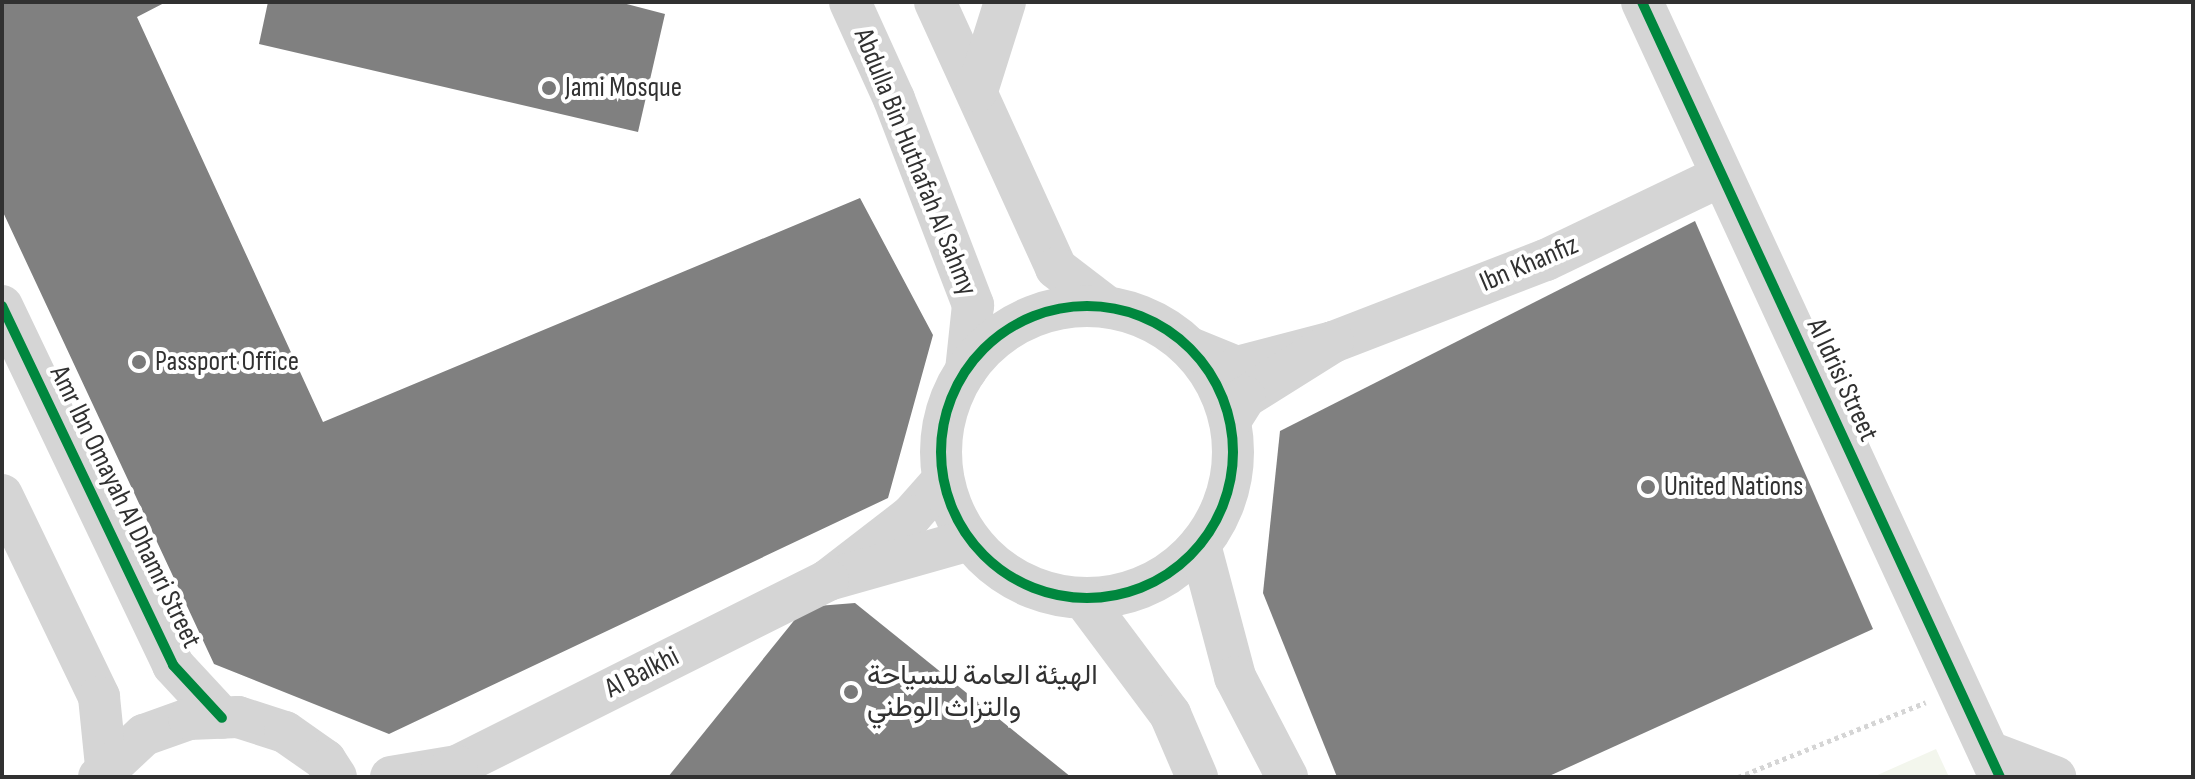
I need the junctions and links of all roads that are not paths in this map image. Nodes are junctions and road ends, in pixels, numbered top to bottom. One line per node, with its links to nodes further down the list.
1 (850, 2): 11 (street, Abdulla Bin Huthafah Al Sahmy)
2 (935, 2): 5 (street)
3 (1005, 2): 5 (street)
4 (1642, 2): 6 (street, Al Idrisi Street)
5 (977, 91): 8 (street)
6 (1721, 176): 9 (street, Ibn Khanfiz); 21 (street, Al Idrisi Street)
7 (2, 306): 20 (street, Amr Ibn Omayah Al Dhamri Street)
8 (1107, 307): 10 (street); 11 (street)
9 (1333, 342): 10 (street); 12 (street)
10 (1190, 348): 12 (street)
11 (966, 371): 13 (street)
12 (1230, 421): 17 (street)
13 (943, 480): 16 (street); 18 (street)
14 (2, 495): 15 (street)
15 (13, 530): 23 (street)
16 (969, 540): 18 (street); 19 (street)
17 (1200, 545): 19 (street); 28 (street)
18 (828, 580): 24 (street, Al Balkhi)
19 (1084, 599): 27 (street)
20 (222, 718): 22 (street); 23 (street)
21 (1995, 765): 29 (street)
22 (330, 769): 25 (street)
23 (102, 771)
24 (448, 772): 26 (street, Al Balkhi)
25 (365, 777)
26 (391, 777)
27 (1197, 777)
28 (1287, 777)
29 (2055, 777)

